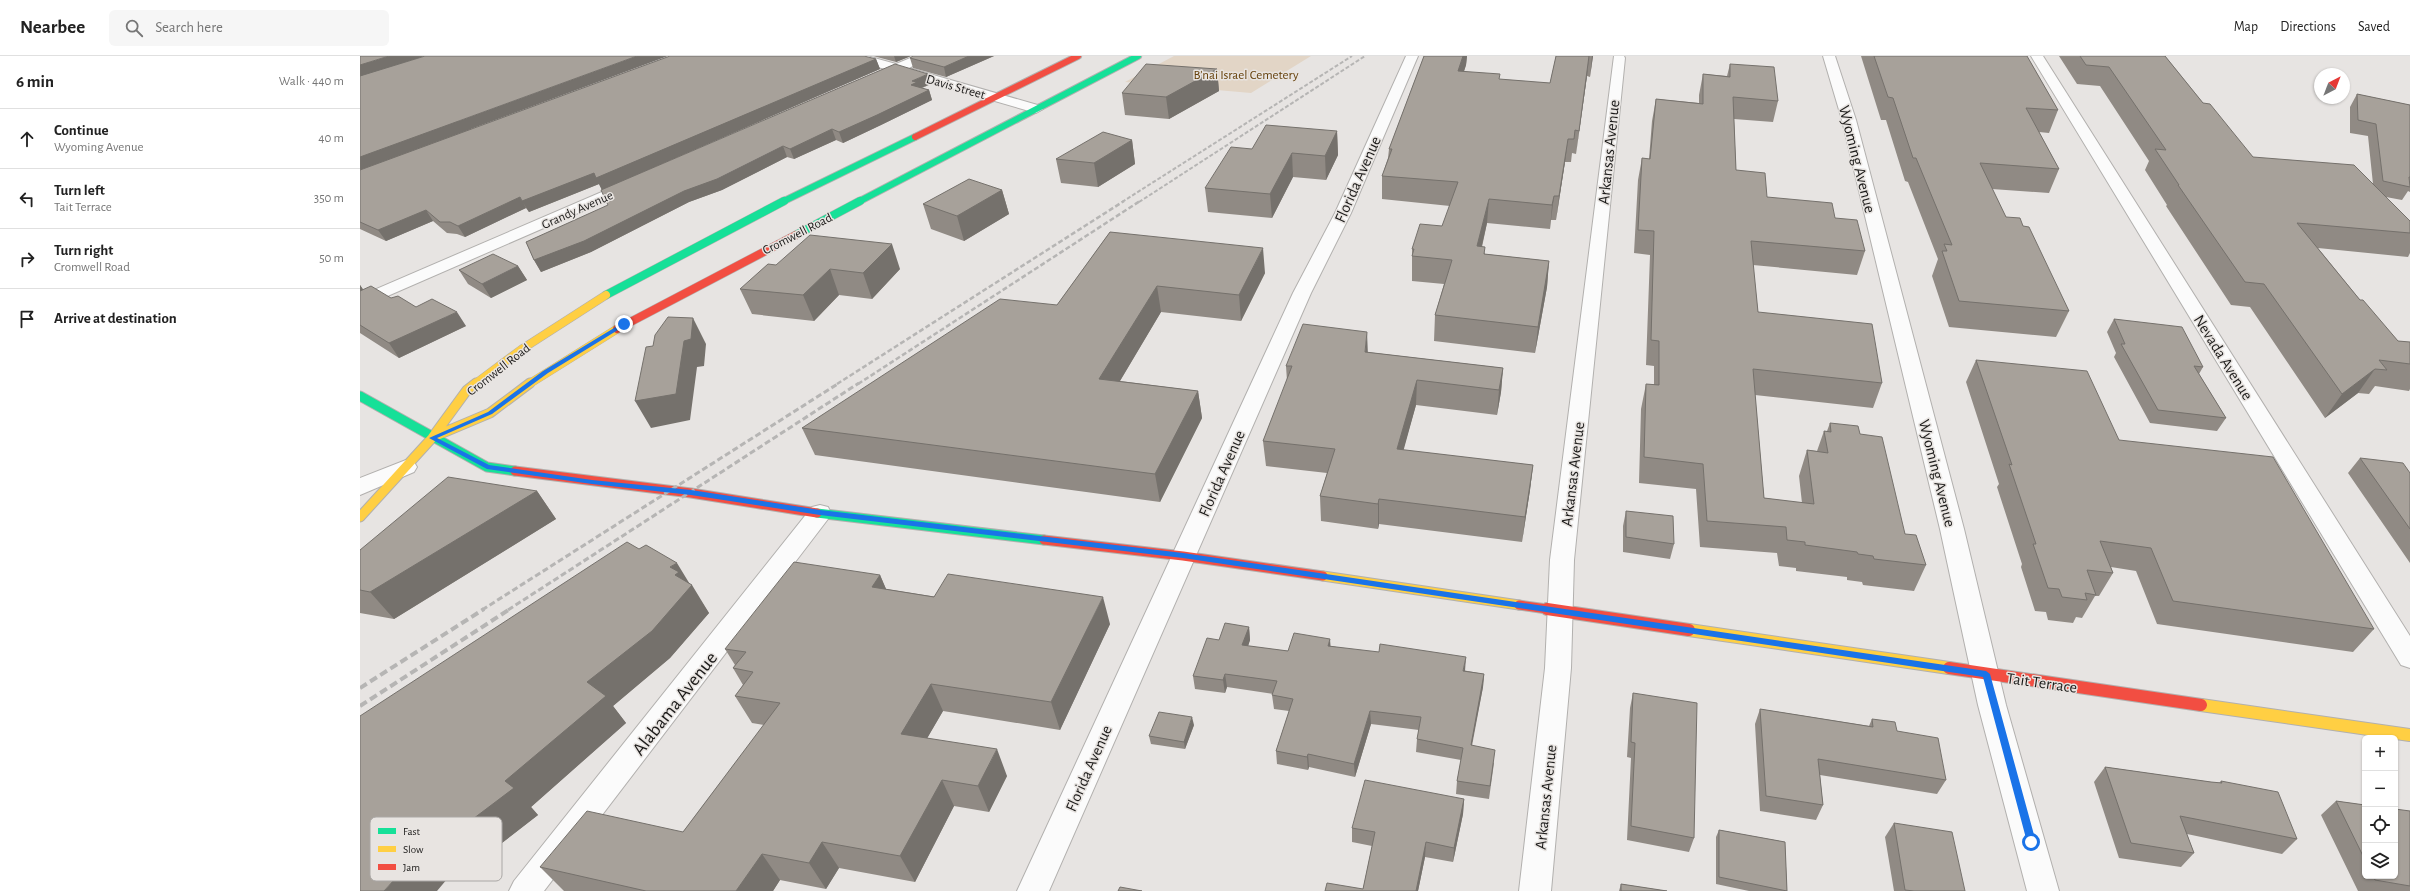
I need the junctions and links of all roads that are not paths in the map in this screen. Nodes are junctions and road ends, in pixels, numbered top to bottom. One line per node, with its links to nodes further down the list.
1 (853, 56): 9 (street, Davis Street)
2 (926, 56): 9 (street)
3 (1078, 56): 11 (street, Cromwell Road)
4 (1138, 56): 12 (street, Cromwell Road)
5 (1412, 56): 21 (street, Florida Avenue)
6 (1829, 56): 24 (street, Wyoming Avenue)
7 (2037, 56): 23 (street, Nevada Avenue)
8 (1619, 58): 22 (street, Arkansas Avenue)
9 (896, 69): 10 (street); 11 (street, Davis Street)
10 (860, 85)
11 (994, 97): 12 (street, Davis Street); 16 (street, Cromwell Road)
12 (1036, 109): 16 (street, Cromwell Road)
13 (642, 180): 14 (street, Grandy Avenue)
14 (360, 303)
15 (360, 396): 16 (street, Tait Terrace)
16 (432, 438): 17 (street); 19 (street, Tait Terrace)
17 (406, 466): 18 (street); 20 (street)
18 (360, 487)
19 (820, 513): 21 (street, Tait Terrace); 26 (street, Alabama Avenue)
20 (360, 517)
21 (1183, 556): 22 (street, Tait Terrace); 27 (street, Florida Avenue)
22 (1560, 612): 24 (street, Tait Terrace); 28 (street, Arkansas Avenue)
23 (2410, 658)
24 (1986, 674): 25 (street, Tait Terrace); 29 (street, Wyoming Avenue)
25 (2410, 735)
26 (525, 891)
27 (1033, 891)
28 (1535, 891)
29 (2044, 891)

